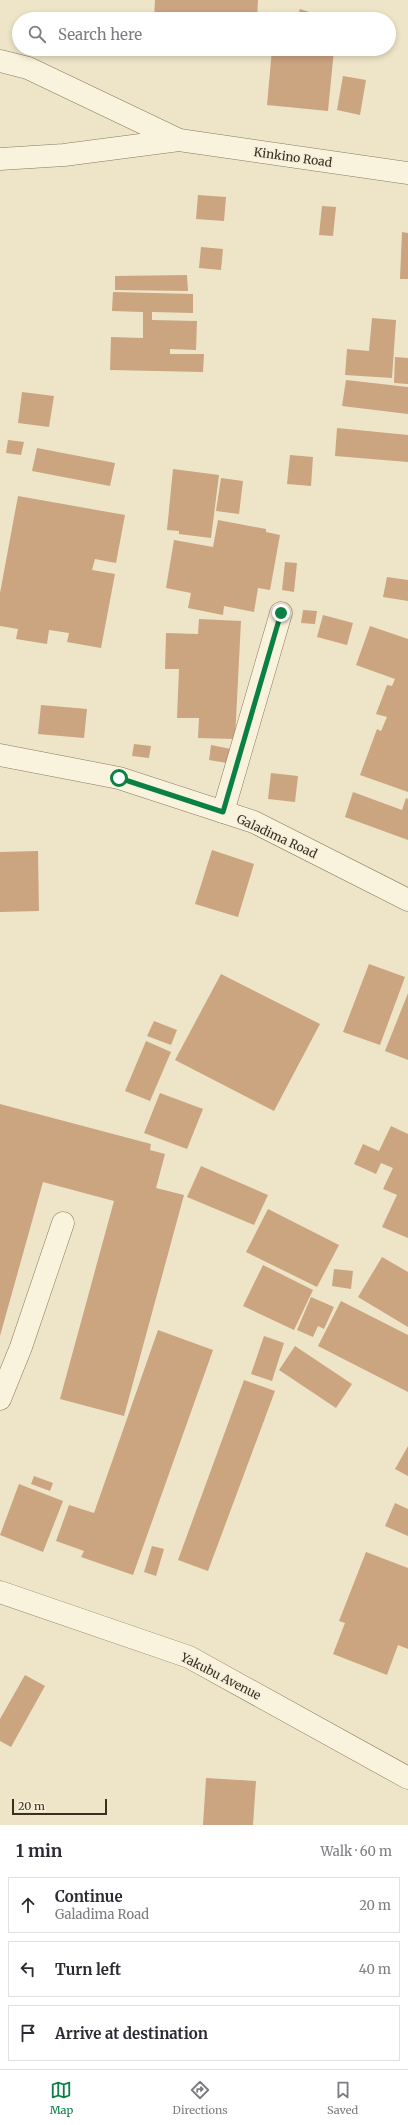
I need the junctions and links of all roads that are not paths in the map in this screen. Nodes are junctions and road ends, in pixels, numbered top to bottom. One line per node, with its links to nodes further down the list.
1 (0, 61): 2 (street, Kinkino Road)
2 (179, 140): 3 (street, Kinkino Road); 4 (street, Kinkino Road)
3 (0, 159)
4 (408, 173)
5 (281, 613): 7 (street)
6 (0, 755): 7 (street, Galadima Road)
7 (223, 812): 8 (street, Galadima Road)
8 (408, 900)
9 (63, 1223): 10 (street)
10 (0, 1399)
11 (0, 1592): 12 (street, Yakubu Avenue)
12 (406, 1772)

